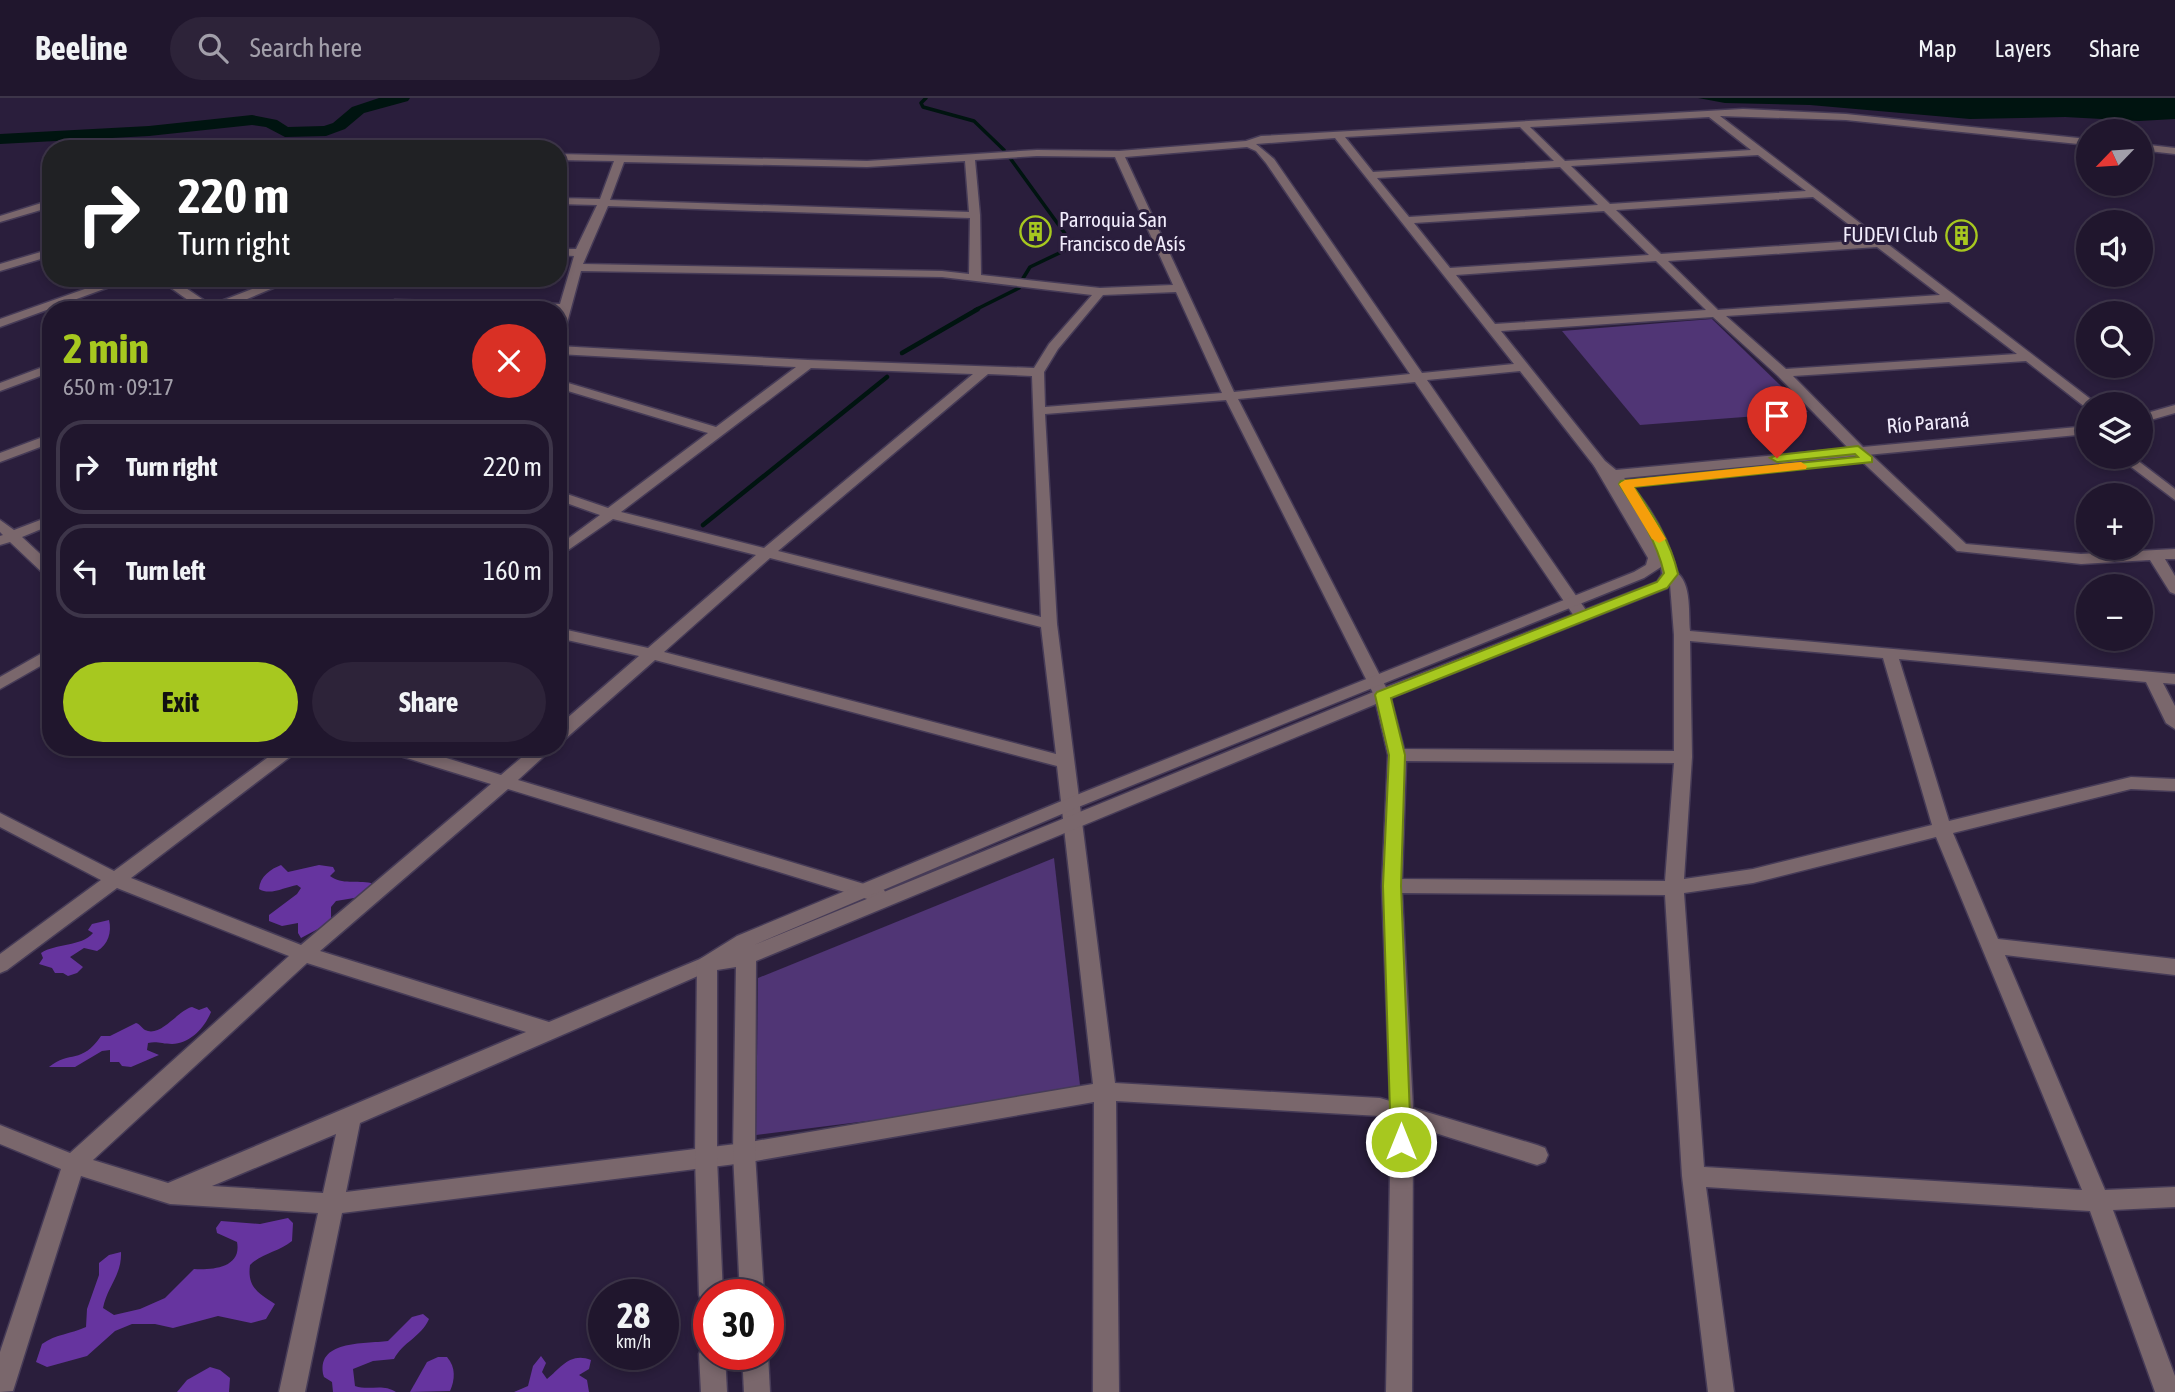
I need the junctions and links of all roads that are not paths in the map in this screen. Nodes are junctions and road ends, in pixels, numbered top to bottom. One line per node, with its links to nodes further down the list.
1 (1711, 114): 2 (street); 4 (street); 8 (street)
2 (1523, 125): 3 (street); 13 (street)
3 (1339, 135): 5 (street); 14 (street)
4 (2076, 141)
5 (1248, 144): 9 (street); 56 (street)
6 (2153, 148): 7 (street)
7 (2175, 151)
8 (1760, 152): 13 (street); 15 (street)
9 (1119, 154): 11 (street); 37 (street)
10 (567, 157): 12 (street)
11 (970, 157): 12 (street); 22 (street)
12 (620, 159): 17 (street)
13 (1562, 164): 14 (street); 19 (street)
14 (1370, 175): 24 (street)
15 (1815, 194): 19 (street); 25 (street)
16 (567, 201): 17 (street)
17 (604, 202): 22 (street); 27 (street)
18 (42, 206): 20 (street)
19 (1607, 207): 24 (street); 29 (street)
20 (31, 209): 21 (street); 23 (street)
21 (42, 214)
22 (975, 215): 33 (street)
23 (0, 219)
24 (1406, 220): 32 (street)
25 (1880, 243): 29 (street); 39 (street)
26 (567, 252): 27 (street)
27 (580, 253): 30 (street)
28 (42, 255): 31 (street)
29 (1658, 257): 32 (street); 45 (street)
30 (575, 267): 33 (street); 43 (street)
31 (0, 268)
32 (1448, 272): 47 (street)
33 (975, 278): 38 (street)
34 (102, 287): 40 (street)
35 (176, 287): 41 (street)
36 (268, 287): 42 (street)
37 (1179, 288): 38 (street); 60 (street)
38 (1100, 292): 54 (street)
39 (1951, 298): 45 (street); 49 (street)
40 (63, 301)
41 (197, 301)
42 (233, 301)
43 (566, 301)
44 (42, 308): 46 (street)
45 (1713, 311): 47 (street); 55 (street)
46 (0, 323)
47 (1491, 328): 51 (street)
48 (567, 351): 50 (street)
49 (2027, 356): 55 (street); 59 (street)
50 (808, 364): 52 (street); 67 (street)
51 (1524, 368): 56 (street); 73 (street)
52 (985, 370): 54 (street); 81 (street)
53 (42, 371): 57 (street)
54 (1038, 372): 62 (street)
55 (1783, 373): 70 (street)
56 (1416, 376): 60 (street); 87 (street)
57 (0, 387)
58 (567, 387): 67 (street)
59 (2076, 393)
60 (1230, 396): 62 (street); 97 (street)
61 (2175, 409): 63 (street)
62 (1038, 411): 88 (street)
63 (2153, 415)
64 (2175, 419): 65 (street)
65 (2153, 426)
66 (2076, 431): 70 (street, Río Paraná)
67 (718, 432): 76 (street)
68 (2076, 441): 70 (street, Río Paraná)
69 (42, 442): 71 (street)
70 (1863, 455): 73 (street, Río Paraná); 83 (street)
71 (0, 458)
72 (2141, 469): 74 (street)
73 (1611, 477): 85 (street); 87 (street)
74 (2175, 495)
75 (567, 498): 76 (street)
76 (612, 514): 80 (street); 81 (street)
77 (0, 524): 79 (street)
78 (42, 524): 79 (street)
79 (7, 538): 84 (street)
80 (567, 547)
81 (769, 551): 88 (street); 92 (street)
82 (2175, 554): 83 (street)
83 (2155, 555): 86 (street)
84 (42, 566)
85 (1671, 574): 87 (street); 90 (street)
86 (2175, 589)
87 (1577, 609): 97 (street)
88 (1049, 624): 105 (street)
89 (567, 635): 92 (street)
90 (1682, 635): 91 (street); 104 (street)
91 (1889, 652): 94 (street); 110 (street)
92 (653, 654): 99 (street); 105 (street)
93 (42, 658): 96 (street)
94 (2152, 677): 95 (street); 98 (street)
95 (2175, 679)
96 (0, 684)
97 (1378, 688): 100 (street); 108 (street)
98 (2175, 723)
99 (567, 728)
100 (1397, 755): 104 (street); 112 (street)
101 (283, 756): 111 (street)
102 (420, 756): 106 (street)
103 (535, 756): 106 (street)
104 (1683, 757): 113 (street)
105 (1064, 762): 108 (street)
106 (506, 782): 114 (street); 118 (street)
107 (2175, 785): 110 (street)
108 (1072, 813): 114 (street); 115 (street); 123 (street)
109 (0, 819): 111 (street)
110 (1943, 831): 113 (street); 116 (street)
111 (114, 879): 118 (street); 120 (street)
112 (1392, 886): 113 (street); 124 (street)
113 (1674, 888): 131 (street)
114 (864, 890): 115 (street); 117 (street)
115 (886, 900): 117 (street)
116 (1991, 946): 121 (street); 134 (street)
117 (746, 949): 119 (street); 127 (street)
118 (304, 954): 122 (street); 130 (street)
119 (707, 964): 122 (street); 129 (street)
120 (0, 965)
121 (2175, 967)
122 (547, 1030): 125 (street)
123 (1105, 1091): 124 (street); 127 (street); 144 (street)
124 (1402, 1115): 128 (street); 145 (street)
125 (350, 1119): 132 (street); 135 (street)
126 (0, 1134): 130 (street)
127 (744, 1153): 129 (street); 137 (street)
128 (1537, 1156)
129 (706, 1158): 135 (street); 136 (street)
130 (74, 1163): 132 (street); 140 (street)
131 (1693, 1176): 134 (street); 146 (street)
132 (170, 1194): 135 (street)
133 (2175, 1197): 134 (street)
134 (2098, 1201): 147 (street)
135 (331, 1204): 141 (street)
136 (710, 1279)
137 (751, 1279)
138 (712, 1370): 142 (street)
139 (756, 1370): 143 (street)
140 (0, 1391)
141 (292, 1392)
142 (713, 1392)
143 (757, 1392)
144 (1106, 1392)
145 (1399, 1392)
146 (1721, 1392)
147 (2168, 1392)

